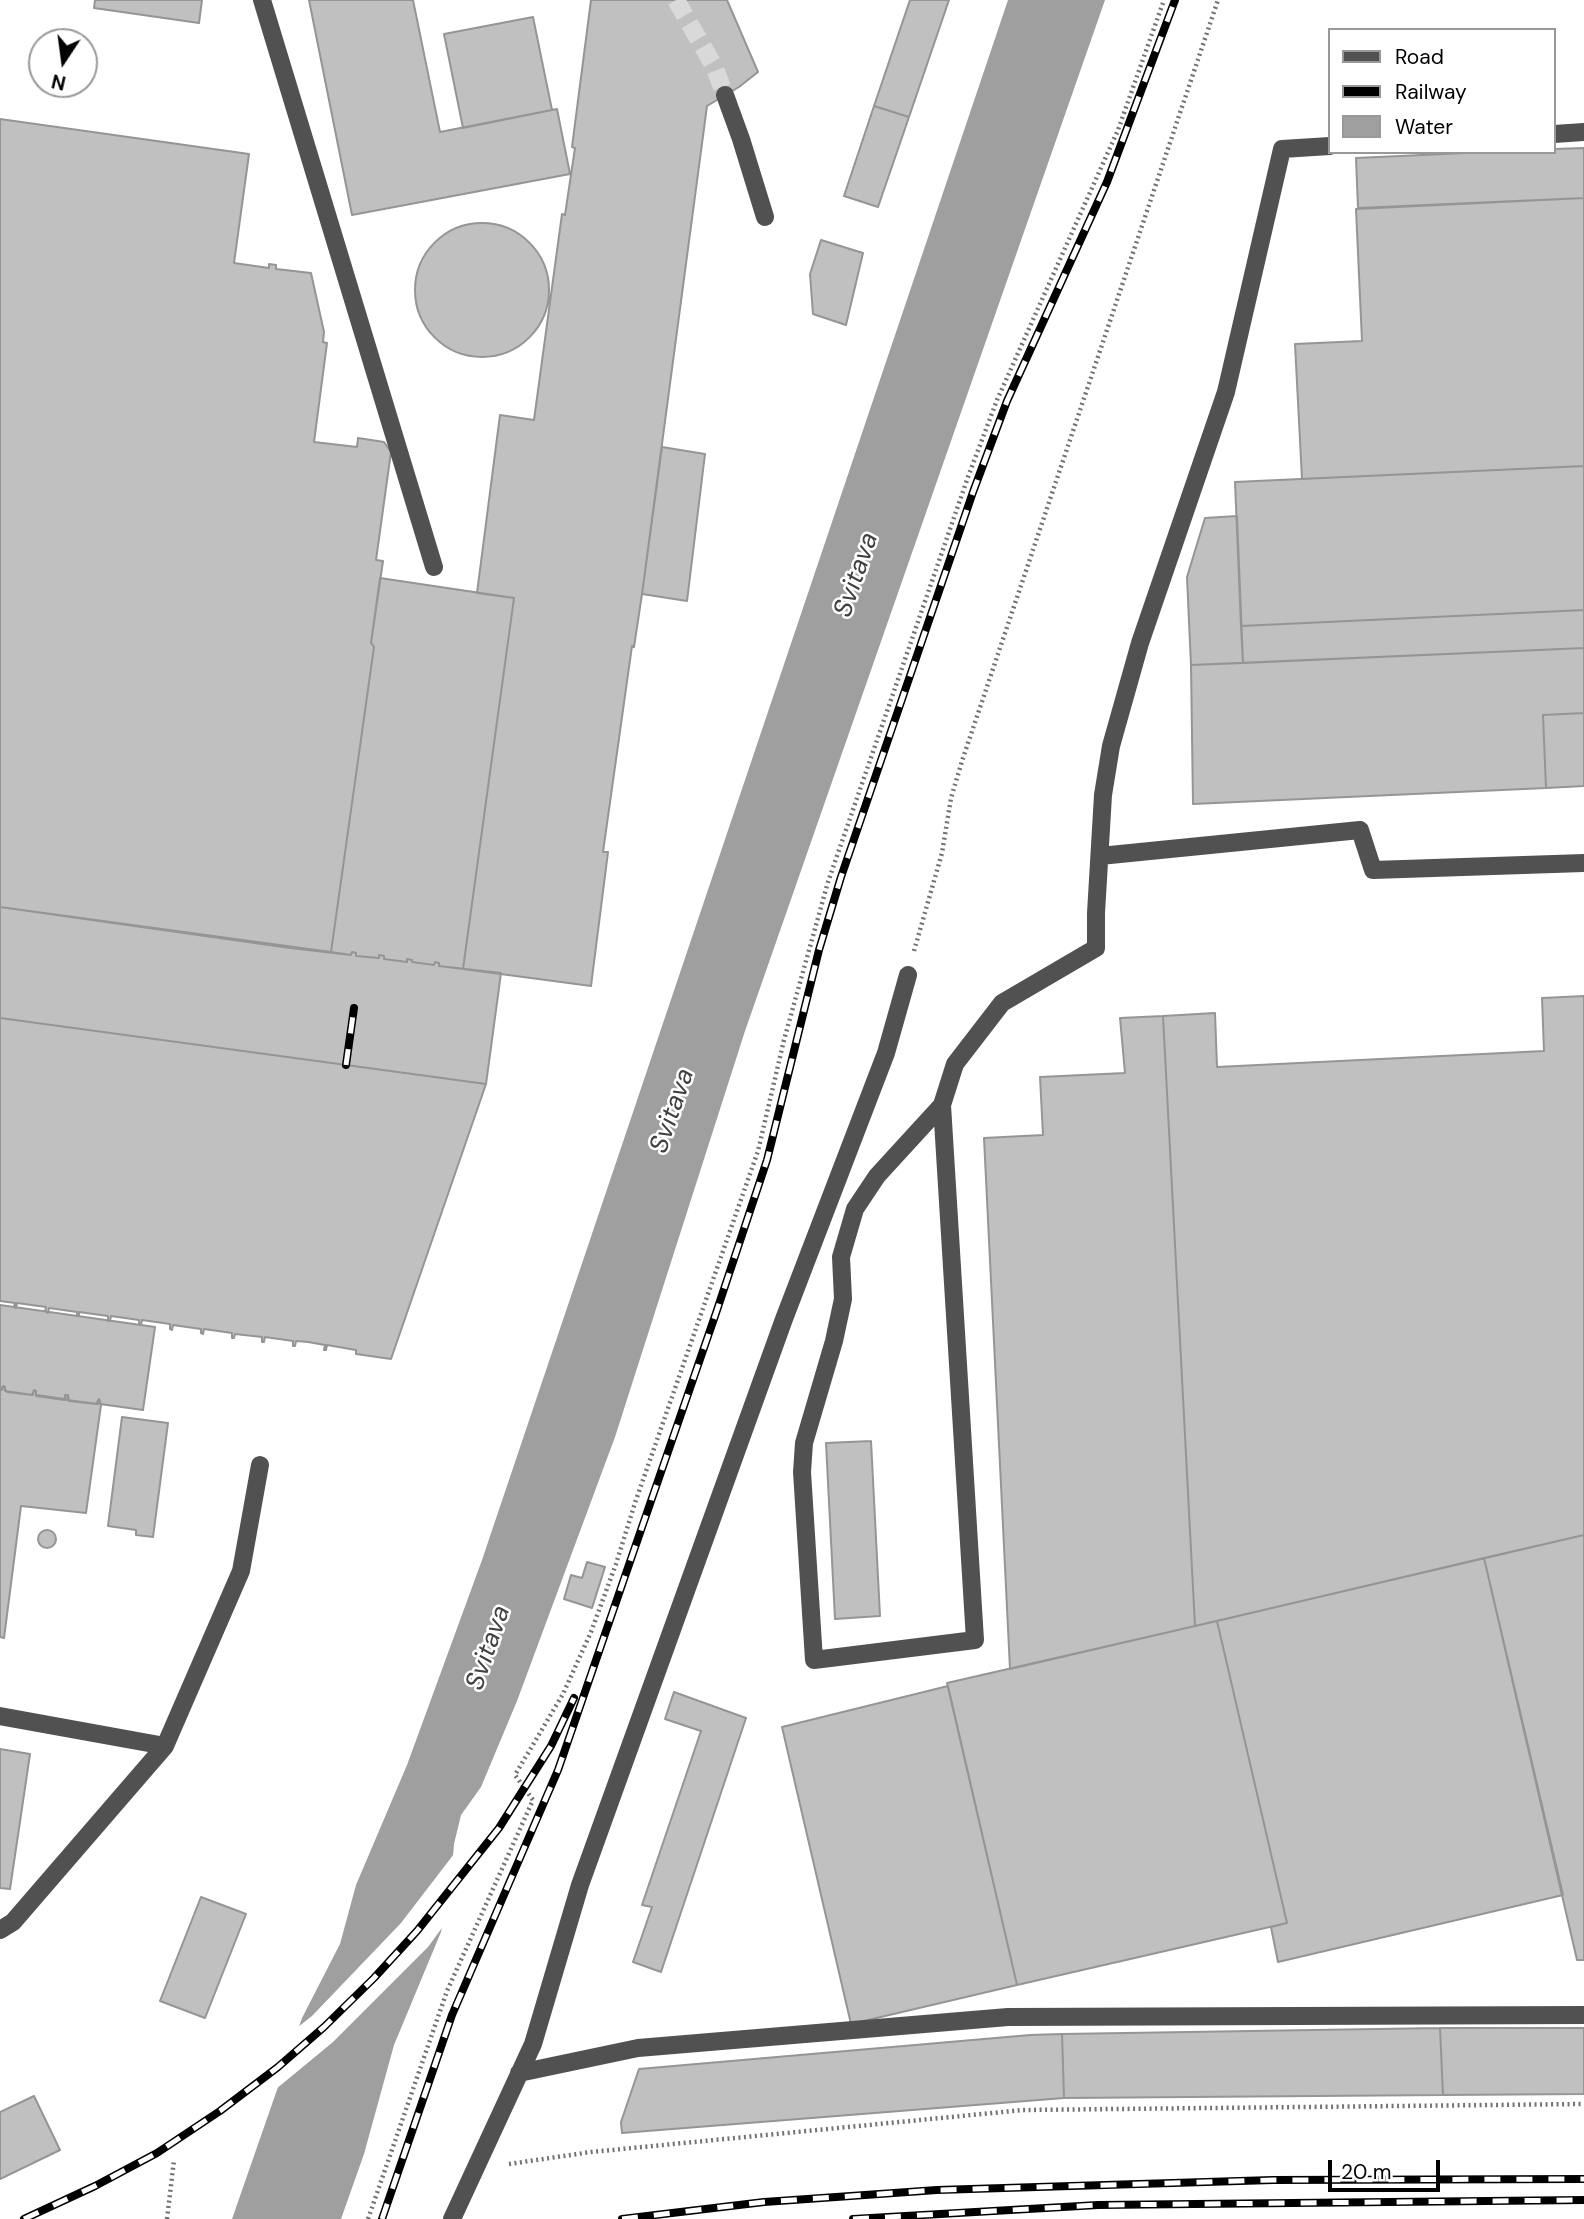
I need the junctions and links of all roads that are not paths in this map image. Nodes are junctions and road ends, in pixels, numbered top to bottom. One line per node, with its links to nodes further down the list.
1 (262, 0): 7 (lane)
2 (725, 95): 6 (lane)
3 (1584, 132): 4 (lane)
4 (1556, 134)
5 (1328, 146): 8 (lane)
6 (765, 217)
7 (434, 567)
8 (1100, 856): 9 (lane); 11 (lane)
9 (1584, 863)
10 (908, 975): 17 (lane)
11 (942, 1105): 11 (lane)
12 (260, 1465): 14 (lane)
13 (0, 1716): 14 (lane)
14 (165, 1746): 15 (lane)
15 (0, 1930)
16 (1584, 2015): 17 (lane)
17 (519, 2073): 18 (lane)
18 (452, 2219)

